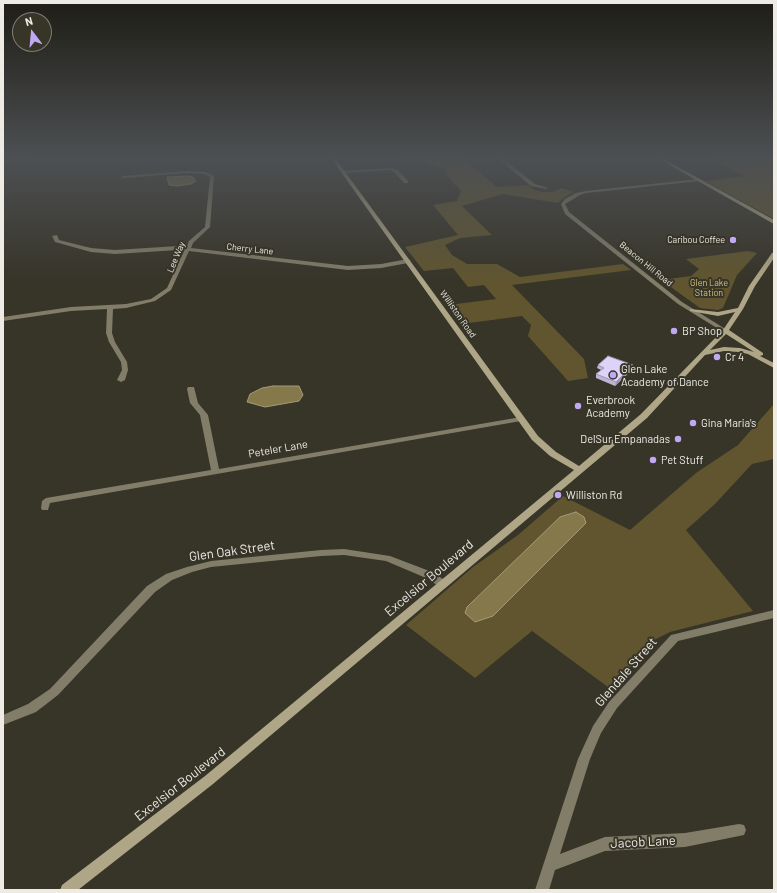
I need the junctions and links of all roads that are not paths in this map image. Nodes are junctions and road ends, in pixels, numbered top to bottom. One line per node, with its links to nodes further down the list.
1 (210, 200): 7 (street, Lee Way)
2 (363, 200): 9 (main road, Williston Road)
3 (567, 200): 12 (street, Beacon Hill Road)
4 (734, 200): 5 (main road)
5 (774, 222)
6 (55, 236): 7 (street, Cherry Lane)
7 (189, 250): 9 (street, Cherry Lane); 10 (street, Lee Way)
8 (774, 254): 11 (main road, Excelsior Boulevard)
9 (408, 261): 19 (main road, Williston Road)
10 (110, 306): 13 (street, Lee Way); 17 (street)
11 (740, 309): 12 (main road); 14 (main road, Excelsior Boulevard)
12 (692, 310): 14 (street, Beacon Hill Road)
13 (3, 319)
14 (725, 330): 15 (main road, Excelsior Boulevard); 16 (main road)
15 (702, 354): 16 (main road); 20 (main road, Excelsior Boulevard)
16 (774, 365)
17 (121, 380)
18 (191, 389): 21 (street)
19 (521, 418): 20 (main road, Williston Road); 21 (street, Peteler Lane)
20 (578, 469): 23 (main road, Excelsior Boulevard)
21 (215, 471): 22 (street, Peteler Lane)
22 (45, 508)
23 (443, 584): 25 (street, Glen Oak Street); 28 (main road, Excelsior Boulevard)
24 (774, 614): 27 (street, Glendale Street)
25 (3, 720)
26 (739, 830): 27 (street, Jacob Lane)
27 (550, 864): 29 (street, Glendale Street)
28 (67, 890)
29 (542, 890)

